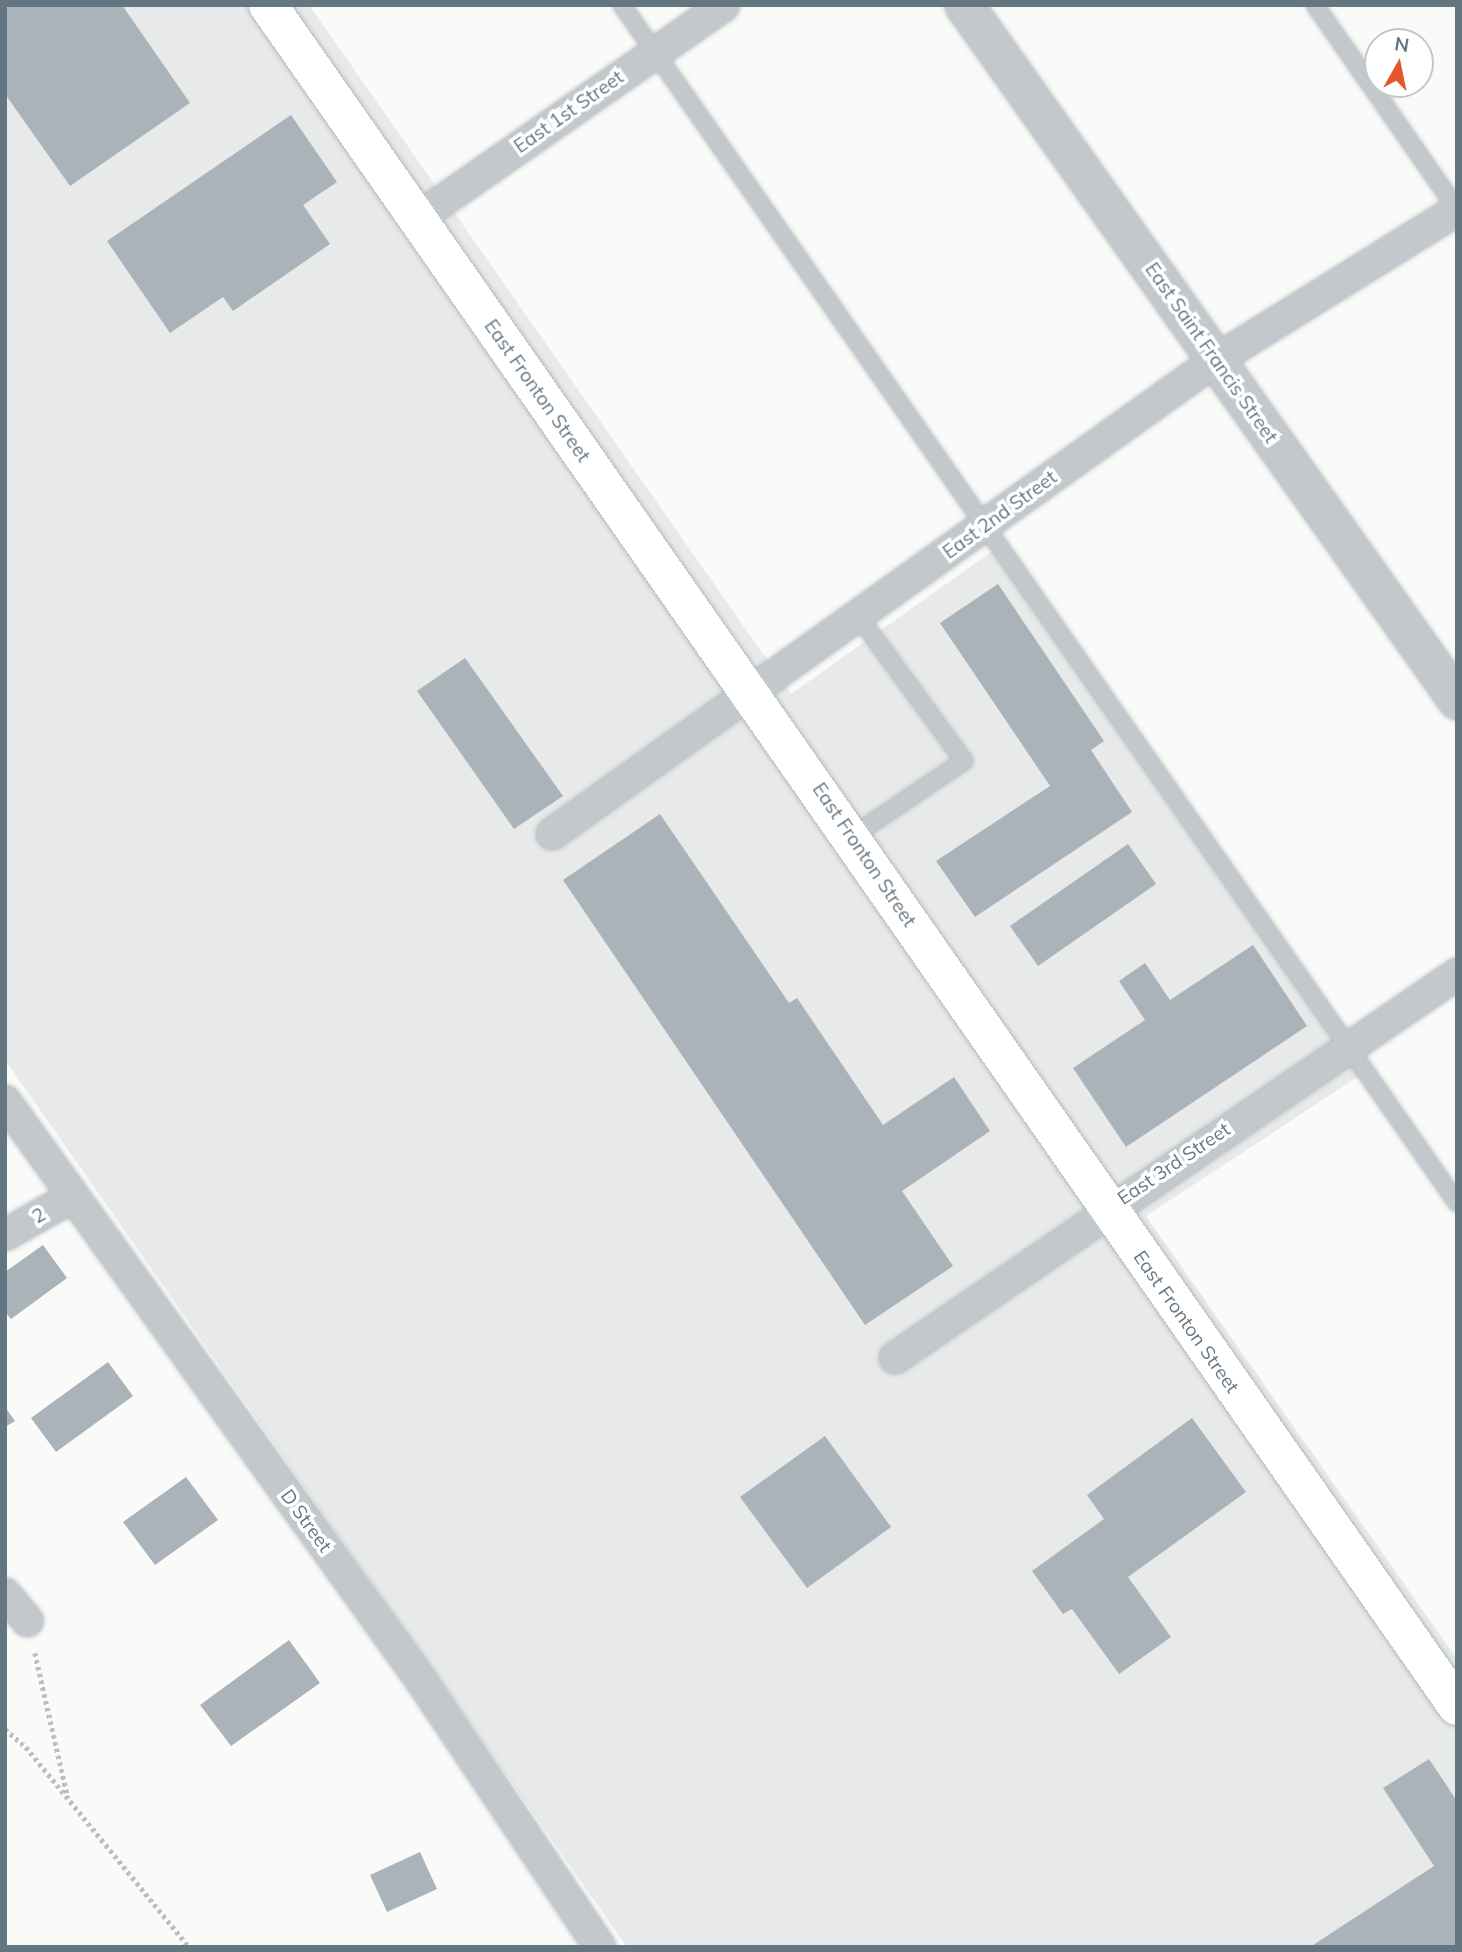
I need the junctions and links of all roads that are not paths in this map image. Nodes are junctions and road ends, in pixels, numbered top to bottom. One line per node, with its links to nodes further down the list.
1 (268, 5): 8 (main road, East Fronton Street)
2 (622, 5): 6 (lane)
3 (724, 5): 6 (street, East 1st Street)
4 (964, 5): 9 (street, East Saint Francis Street)
5 (1315, 5): 7 (lane)
6 (654, 54): 8 (street, East 1st Street); 10 (lane)
7 (1457, 209): 9 (street, East 2nd Street)
8 (415, 220): 12 (main road, East Fronton Street)
9 (1216, 360): 10 (street, East 2nd Street); 13 (street, East Saint Francis Street)
10 (983, 527): 11 (street, East 2nd Street); 17 (lane)
11 (859, 617): 12 (street, East 2nd Street); 15 (lane)
12 (753, 694): 14 (street, East 2nd Street); 15 (main road, East Fronton Street)
13 (1457, 701)
14 (552, 834)
15 (851, 837): 21 (main road, East Fronton Street)
16 (1457, 974): 17 (street, East 3rd Street)
17 (1346, 1049): 20 (lane); 21 (street, East 3rd Street)
18 (5, 1101): 19 (street, D Street)
19 (72, 1197): 22 (street, 2); 27 (street, D Street)
20 (1457, 1203)
21 (1107, 1209): 23 (street, East 3rd Street); 26 (main road, East Fronton Street)
22 (5, 1235)
23 (895, 1358)
24 (5, 1594): 25 (street)
25 (28, 1621)
26 (1457, 1706)
27 (600, 1947)

